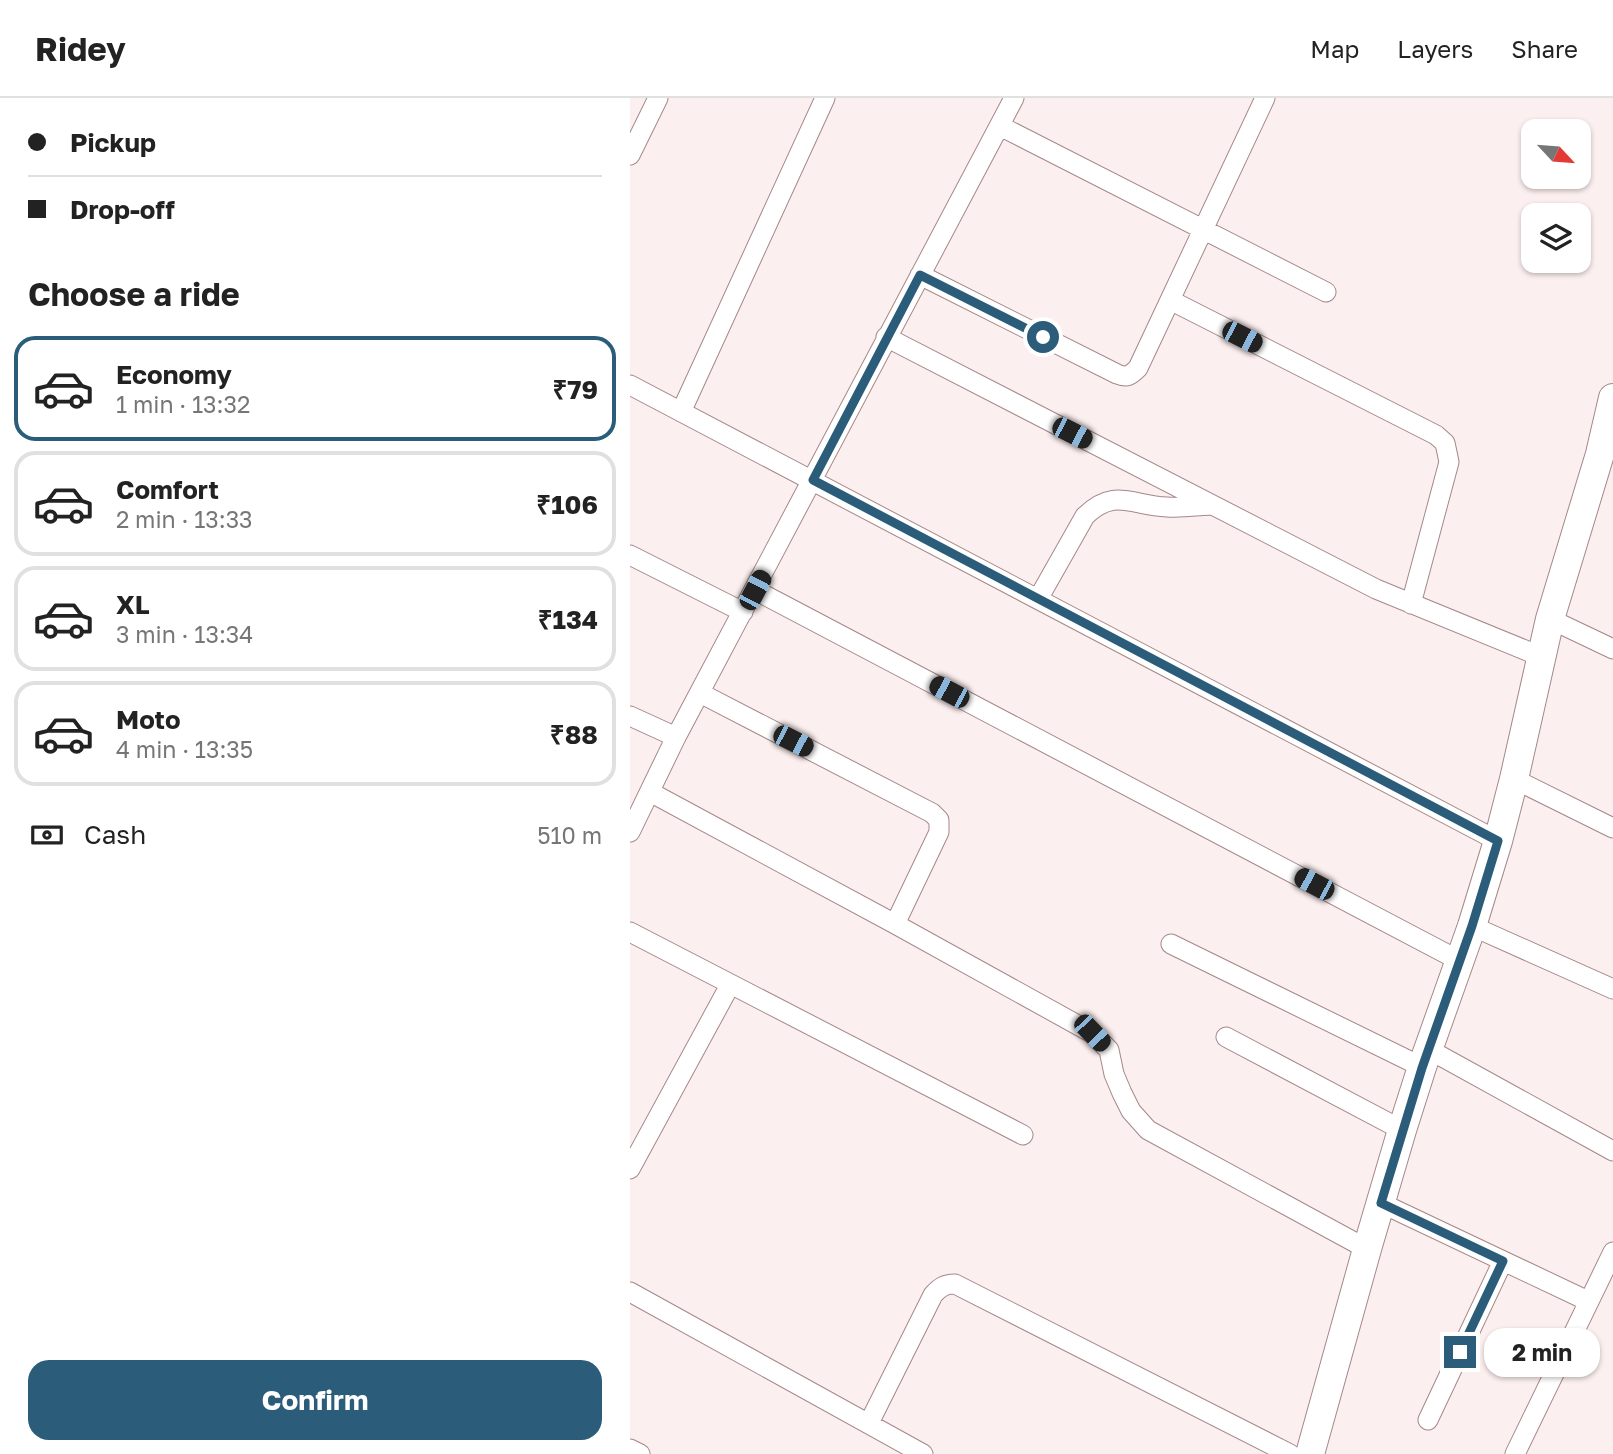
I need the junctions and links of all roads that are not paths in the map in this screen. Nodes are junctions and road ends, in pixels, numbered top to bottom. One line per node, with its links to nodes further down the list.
1 (658, 98): 6 (street)
2 (825, 98): 14 (street)
3 (1014, 98): 5 (street)
4 (1265, 98): 7 (street)
5 (1000, 126): 7 (street); 8 (street)
6 (630, 155)
7 (1203, 230): 9 (street); 10 (street)
8 (920, 275): 10 (street); 11 (street)
9 (1326, 292)
10 (1170, 300): 21 (street)
11 (886, 337): 16 (street); 17 (street)
12 (630, 385): 14 (street)
13 (1613, 398): 15 (street)
14 (681, 412): 16 (street)
15 (1607, 457): 23 (street)
16 (813, 480): 19 (street); 20 (street)
17 (1212, 505): 20 (street); 21 (street)
18 (630, 555): 22 (street)
19 (755, 590): 22 (street); 38 (street)
20 (1038, 599): 33 (street)
21 (1411, 604): 25 (street)
22 (743, 612): 26 (street)
23 (1550, 619): 24 (street); 25 (street)
24 (1613, 649)
25 (1542, 657): 29 (street)
26 (699, 694): 28 (street); 34 (street)
27 (630, 716): 28 (street)
28 (676, 737): 30 (street)
29 (1514, 779): 32 (street); 33 (street)
30 (650, 792): 31 (street); 34 (street)
31 (631, 828)
32 (1613, 828)
33 (1498, 841): 35 (street)
34 (895, 924): 48 (street)
35 (1472, 926): 38 (street); 40 (street)
36 (630, 932): 39 (street)
37 (1171, 944): 42 (street)
38 (1460, 961): 42 (street)
39 (730, 985): 44 (street); 46 (street)
40 (1613, 989)
41 (1226, 1037): 43 (street)
42 (1425, 1058): 43 (street); 45 (street)
43 (1402, 1129): 47 (street)
44 (1023, 1135)
45 (1613, 1151)
46 (630, 1169)
47 (1381, 1203): 48 (street); 50 (street)
48 (1367, 1249): 59 (street)
49 (1613, 1252): 52 (street)
50 (1503, 1261): 52 (street); 53 (street)
51 (630, 1292): 54 (street)
52 (1588, 1301): 60 (street)
53 (1428, 1420)
54 (869, 1423): 57 (street); 58 (street)
55 (630, 1449): 56 (street)
56 (640, 1454)
57 (923, 1454)
58 (1290, 1454)
59 (1310, 1454)
60 (1515, 1454)

